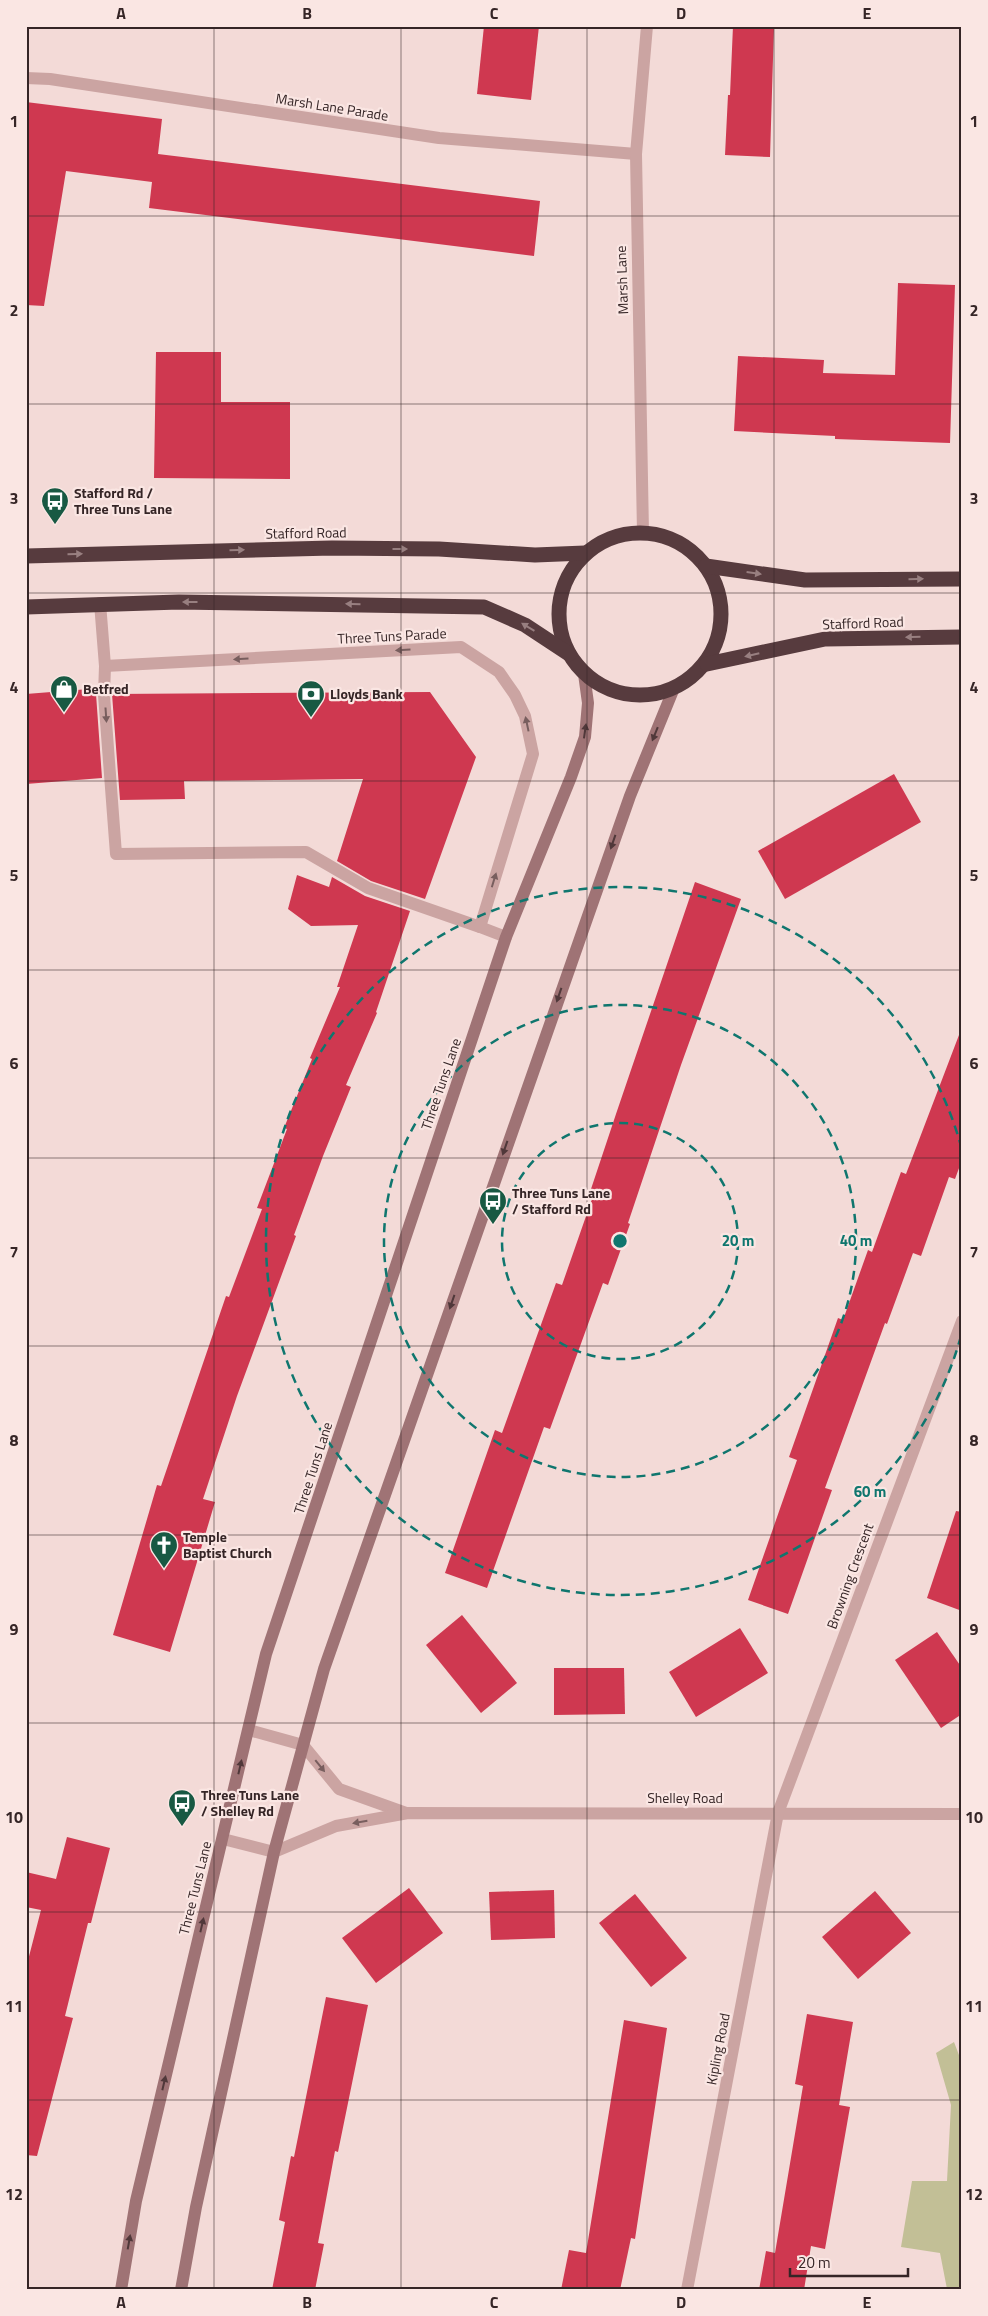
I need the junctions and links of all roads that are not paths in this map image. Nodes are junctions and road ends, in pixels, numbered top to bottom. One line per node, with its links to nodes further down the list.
1 (647, 26): 3 (street, Marsh Lane)
2 (26, 78): 3 (street, Marsh Lane Parade)
3 (636, 154): 4 (street, Marsh Lane)
4 (643, 534): 5 (highway); 7 (highway)
5 (585, 553): 6 (highway, Stafford Road, one-way to 5); 12 (highway)
6 (26, 556)
7 (706, 566): 8 (highway, one-way to 8); 13 (highway)
8 (962, 578)
9 (100, 603): 10 (highway); 12 (highway, one-way to 9); 14 (street)
10 (26, 607)
11 (962, 637): 13 (highway, Stafford Road, one-way to 13)
12 (569, 654): 15 (highway)
13 (707, 664): 16 (highway)
14 (105, 666): 17 (street, one-way to 17); 17 (street, Three Tuns Parade, one-way to 14)
15 (584, 674): 16 (highway); 18 (street, Three Tuns Lane, one-way to 15)
16 (674, 688): 21 (street, one-way to 21)
17 (480, 927): 18 (street)
18 (506, 937): 20 (street, Three Tuns Lane)
19 (962, 1322): 23 (street, Browning Crescent)
20 (249, 1730): 21 (street); 25 (street, Three Tuns Lane, one-way to 20)
21 (303, 1745): 22 (street, Shelley Road, one-way to 22); 26 (street)
22 (408, 1813): 23 (street, Shelley Road); 26 (street, Shelley Road, one-way to 26)
23 (778, 1813): 24 (street, Shelley Road); 29 (street, Kipling Road)
24 (962, 1814)
25 (222, 1840): 26 (street); 27 (street, Three Tuns Lane, one-way to 25)
26 (274, 1852): 28 (street)
27 (121, 2290)
28 (181, 2290)
29 (687, 2290)

